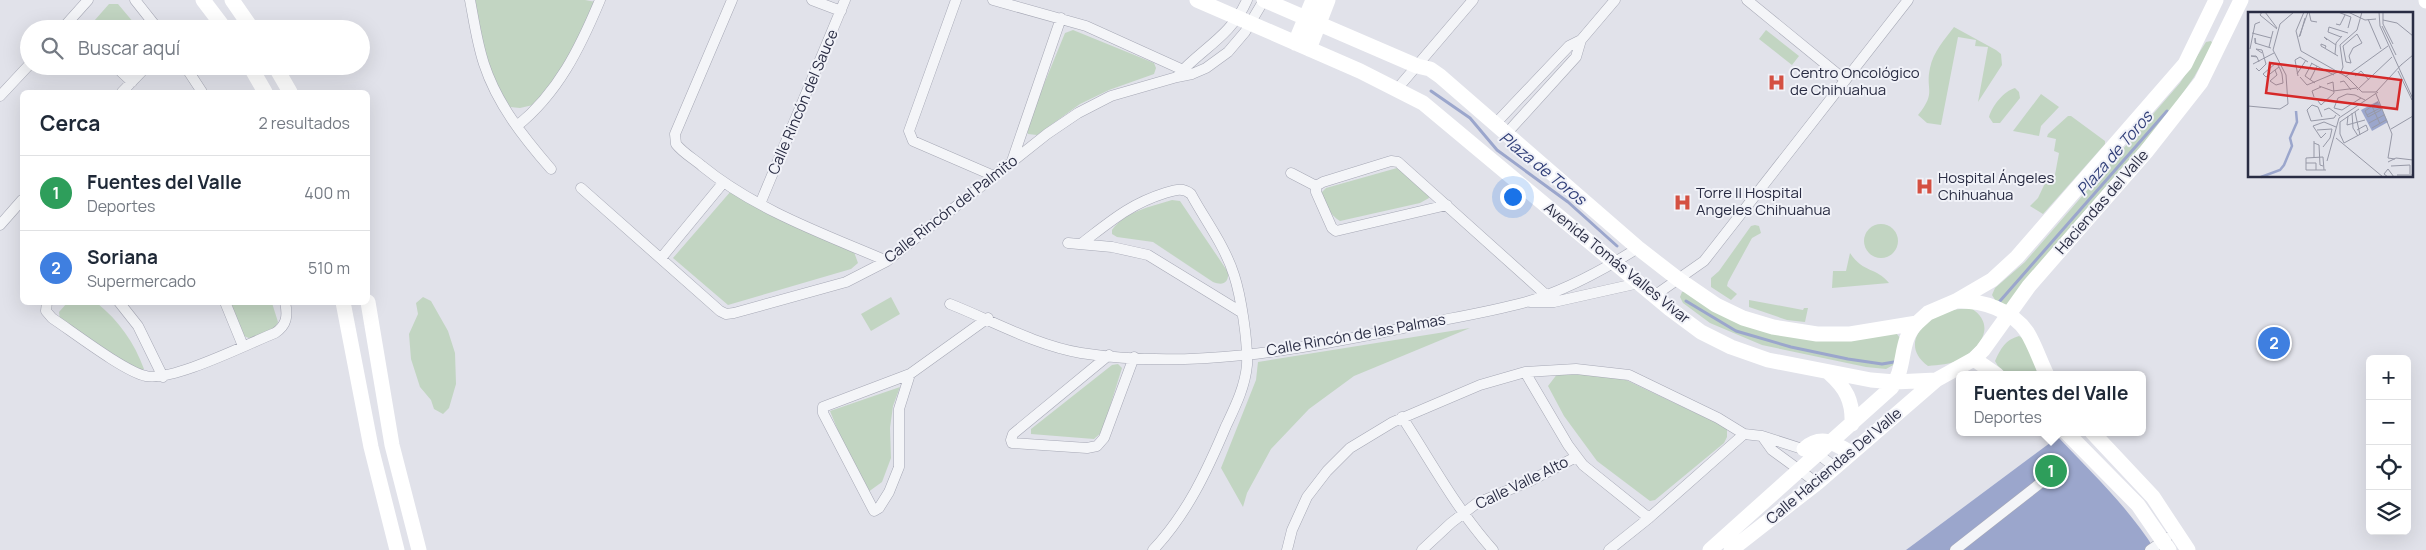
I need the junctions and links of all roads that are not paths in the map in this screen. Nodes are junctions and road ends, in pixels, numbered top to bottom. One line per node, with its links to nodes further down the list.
1 (88, 0): 26 (street)
2 (134, 0): 27 (street)
3 (203, 0): 28 (main road)
4 (232, 0): 29 (main road)
5 (470, 0): 52 (street)
6 (600, 0): 52 (street)
7 (732, 0): 58 (street)
8 (812, 0): 23 (street)
9 (845, 0): 23 (street, Calle Rincón del Sauce)
10 (956, 0): 57 (street)
11 (993, 0): 25 (street)
12 (1196, 0): 24 (main road, Avenida Tomás Valles Vivar)
13 (1247, 0): 24 (street, Calle Rincón del Palmito)
14 (1264, 0): 30 (main road, Avenida Tomás Valles Vivar); 31 (street, Calle Rincón del Palmito)
15 (1313, 0): 30 (main road)
16 (1328, 0): 30 (main road)
17 (1473, 0): 36 (street)
18 (1615, 0): 32 (street)
19 (1747, 0): 44 (street)
20 (1908, 0): 44 (street)
21 (2216, 0): 77 (main road, Haciendas del Valle)
22 (2241, 0): 89 (main road, Haciendas del Valle)
23 (841, 11): 62 (street, Calle Rincón del Sauce)
24 (1237, 17): 31 (main road, Avenida Tomás Valles Vivar); 33 (street, Calle Rincón del Palmito)
25 (1061, 18): 38 (street); 54 (street)
26 (73, 20)
27 (151, 20)
28 (218, 20)
29 (246, 20)
30 (1312, 21): 34 (main road); 36 (main road, Avenida Tomás Valles Vivar)
31 (1252, 24): 34 (main road, Avenida Tomás Valles Vivar); 35 (street, Calle Rincón del Palmito)
32 (1582, 40): 53 (street); 53 (street)
33 (1217, 42): 35 (street); 38 (street, Calle Rincón del Palmito)
34 (1302, 46): 46 (main road, Avenida Tomás Valles Vivar)
35 (1228, 52): 38 (street, Calle Rincón del Palmito)
36 (1418, 66): 46 (street); 53 (main road, Avenida Tomás Valles Vivar)
37 (20, 74): 51 (street)
38 (1184, 74): 54 (street, Calle Rincón del Palmito)
39 (124, 75): 45 (street)
40 (139, 75): 45 (street)
41 (191, 75): 48 (street)
42 (255, 75): 49 (main road)
43 (280, 75): 50 (main road)
44 (1845, 80): 72 (street)
45 (132, 82): 47 (street)
46 (1397, 89): 70 (main road, Avenida Tomás Valles Vivar)
47 (124, 90)
48 (201, 90)
49 (264, 90)
50 (289, 90)
51 (0, 96)
52 (517, 126): 55 (street)
53 (1501, 129): 67 (main road, Avenida Tomás Valles Vivar)
54 (1012, 161): 57 (street, Calle Rincón del Palmito)
55 (551, 169)
56 (1291, 172): 59 (street)
57 (994, 176): 69 (street, Calle Rincón del Palmito)
58 (723, 183): 62 (street); 68 (street)
59 (1316, 186): 63 (street); 63 (street)
60 (581, 188): 68 (street, Calle Rincón del Palmito)
61 (20, 202): 64 (street)
62 (760, 204): 69 (street)
63 (1447, 205): 75 (street)
64 (1, 223)
65 (1068, 243): 66 (street)
66 (1082, 243): 88 (street); 88 (street)
67 (1638, 248): 70 (street, Calle Rincón de las Palmas); 72 (main road, Avenida Tomás Valles Vivar)
68 (662, 257): 69 (street, Calle Rincón del Palmito)
69 (887, 261)
70 (1614, 263): 71 (street, Calle Rincón de las Palmas); 73 (main road, Avenida Tomás Valles Vivar)
71 (1587, 277): 74 (street); 75 (street, Calle Rincón de las Palmas)
72 (1678, 279): 76 (street); 91 (main road, Avenida Tomás Valles Vivar)
73 (1639, 283): 74 (street); 76 (main road, Avenida Tomás Valles Vivar)
74 (1592, 293): 79 (street)
75 (1545, 294): 78 (street, Calle Rincón de las Palmas); 79 (street)
76 (1654, 296): 100 (main road, Avenida Tomás Valles Vivar)
77 (1956, 301): 87 (main road, Haciendas del Valle); 89 (main road)
78 (1526, 302): 79 (street); 93 (street, Calle Rincón de las Palmas)
79 (1554, 302)
80 (950, 304): 90 (street, Calle Rincón de las Palmas)
81 (46, 305): 102 (street)
82 (121, 305): 102 (street)
83 (226, 305): 92 (street)
84 (285, 305): 92 (street)
85 (344, 305): 113 (main road)
86 (369, 305): 112 (main road)
87 (1936, 309): 91 (main road, Avenida Tomás Valles Vivar)
88 (1241, 312): 93 (street)
89 (2007, 314): 96 (main road, Haciendas del Valle); 98 (main road)
90 (988, 318): 94 (street, Calle Rincón de las Palmas); 101 (street)
91 (1917, 323): 104 (main road)
92 (243, 346): 102 (street)
93 (1246, 354): 95 (street, Calle Rincón de las Palmas); 128 (street)
94 (1109, 355): 95 (street, Calle Rincón de las Palmas); 95 (street)
95 (1134, 357)
96 (1974, 359): 97 (main road); 103 (main road, Haciendas del Valle)
97 (1991, 371)
98 (2045, 371)
99 (1525, 372): 105 (street); 107 (street); 116 (street)
100 (1829, 373): 104 (main road, Avenida Tomás Valles Vivar); 106 (main road)
101 (910, 374): 101 (street)
102 (163, 377)
103 (1936, 380): 104 (main road, Avenida Tomás Valles Vivar); 115 (main road, Calle Haciendas Del Valle)
104 (1895, 382): 106 (main road, Calle Haciendas Del Valle)
105 (1402, 418): 121 (street); 129 (street)
106 (1852, 424): 111 (main road, Calle Haciendas Del Valle)
107 (1744, 434): 108 (street); 122 (street)
108 (1762, 436): 114 (street); 117 (street)
109 (2070, 436): 124 (main road)
110 (2096, 436): 123 (main road)
111 (1832, 441): 114 (main road, Calle Haciendas Del Valle); 115 (main road)
112 (392, 445): 113 (main road); 127 (main road)
113 (371, 447): 126 (main road)
114 (1811, 451): 117 (main road, Calle Haciendas Del Valle); 118 (street)
115 (1851, 453): 118 (main road, Calle Haciendas Del Valle)
116 (1576, 457): 121 (street, Calle Valle Alto); 122 (street)
117 (1794, 467): 120 (street); 133 (main road, Calle Haciendas Del Valle)
118 (1835, 467): 120 (main road, Calle Haciendas Del Valle)
119 (2057, 470): 125 (street)
120 (1817, 483): 134 (main road, Calle Haciendas Del Valle)
121 (1462, 514): 130 (street, Calle Valle Alto); 131 (street)
122 (1649, 518): 132 (street)
123 (2176, 531): 124 (street); 137 (main road)
124 (2166, 545): 136 (street)
125 (1966, 547): 135 (street)
126 (397, 550)
127 (420, 550)
128 (1153, 550)
129 (1287, 550)
130 (1422, 550)
131 (1494, 550)
132 (1609, 550)
133 (1710, 550)
134 (1731, 550)
135 (1955, 550)
136 (2150, 550)
137 (2188, 550)

